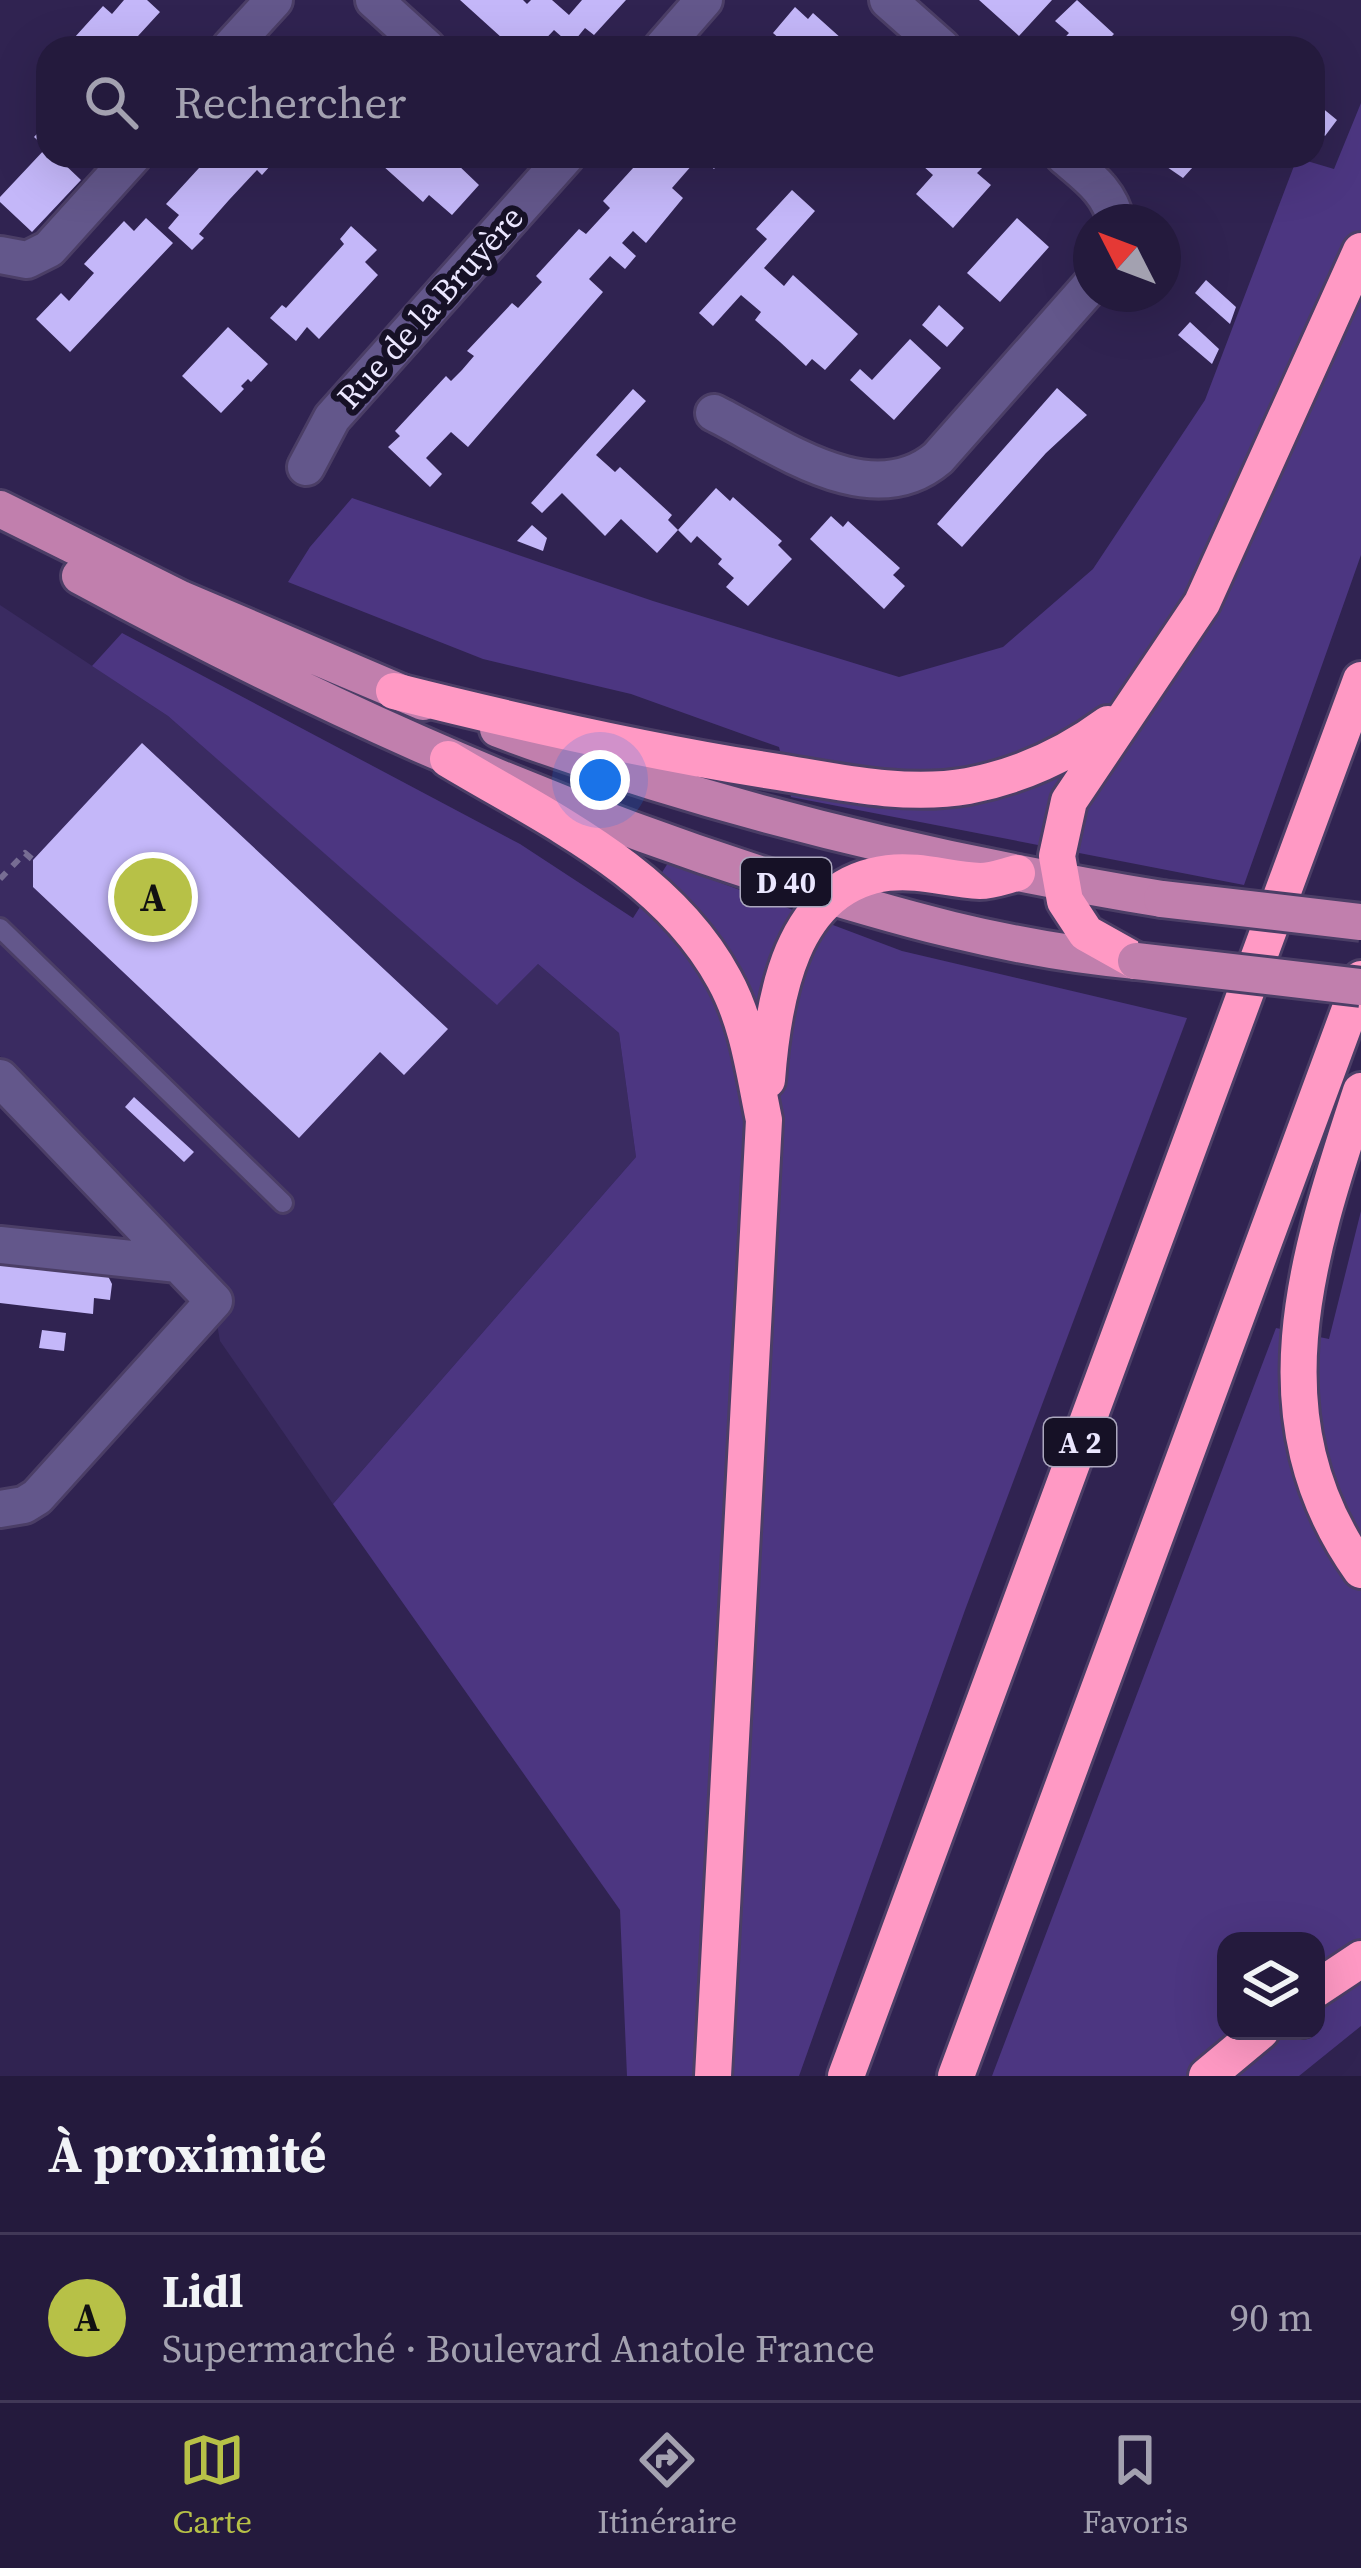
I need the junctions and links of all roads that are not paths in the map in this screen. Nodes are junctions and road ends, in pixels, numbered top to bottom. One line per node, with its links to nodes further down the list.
1 (274, 0): 5 (street)
2 (374, 0): 6 (street)
3 (704, 0): 7 (street)
4 (888, 0): 8 (street)
5 (241, 36)
6 (414, 36)
7 (672, 36)
8 (928, 36)
9 (122, 168): 14 (street)
10 (549, 168): 17 (street, Rue de la Bruyère)
11 (1078, 168): 12 (street)
12 (1112, 204)
13 (1361, 251): 22 (highway)
14 (0, 256)
15 (1073, 305): 16 (street)
16 (715, 413)
17 (307, 466)
18 (0, 508): 21 (main road, D 40)
19 (0, 532): 23 (main road, D 40)
20 (1361, 680): 43 (highway, A 2)
21 (394, 691): 22 (highway); 24 (main road, D 40)
22 (1134, 702): 25 (highway)
23 (448, 759): 26 (main road, D 40); 33 (highway)
24 (1017, 873): 25 (main road, D 40); 26 (highway)
25 (1059, 881): 27 (main road, D 40, bridge); 29 (highway)
26 (831, 897): 29 (main road, D 40); 33 (highway)
27 (1361, 922)
28 (0, 928): 34 (lane)
29 (1136, 961): 30 (main road, D 40, bridge)
30 (1361, 983): 44 (highway)
31 (0, 1078): 36 (street)
32 (1361, 1091): 38 (highway)
33 (764, 1120): 42 (highway)
34 (284, 1203)
35 (0, 1245): 36 (street)
36 (178, 1264): 37 (street)
37 (0, 1509)
38 (1361, 1570)
39 (1361, 1959): 40 (highway)
40 (1325, 1983)
41 (1251, 2040): 45 (highway)
42 (713, 2076)
43 (846, 2076)
44 (956, 2076)
45 (1208, 2076)

